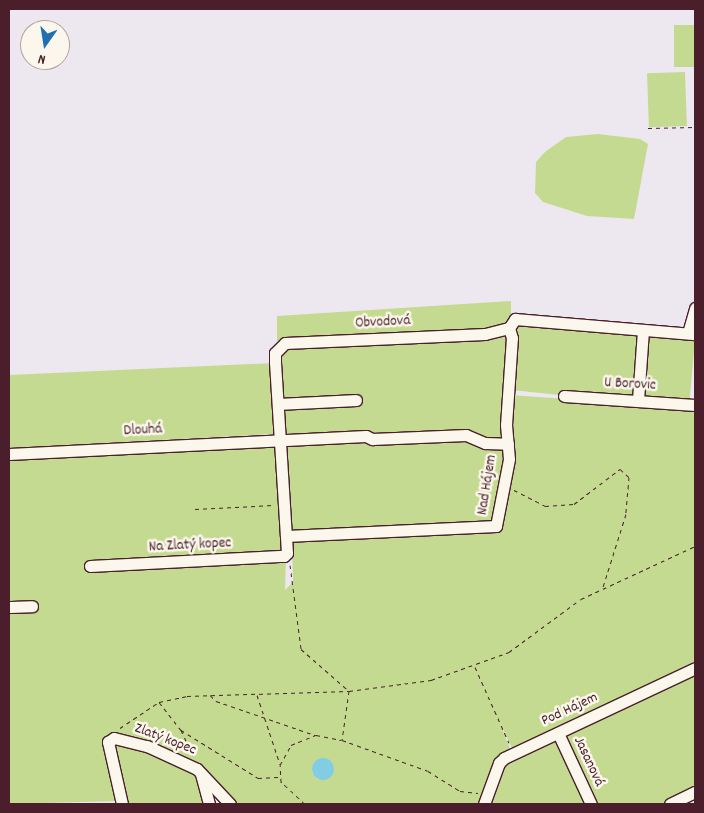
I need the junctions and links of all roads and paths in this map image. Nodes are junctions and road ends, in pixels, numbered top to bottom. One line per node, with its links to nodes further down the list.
1 (695, 127): 2 (path)
2 (648, 128)
3 (695, 308): 6 (street)
4 (509, 328): 5 (street, Obvodová); 10 (street, Obvodová); 13 (street, Nad Hájem)
5 (644, 331): 6 (street, Obvodová); 9 (street)
6 (692, 334)
7 (564, 396): 9 (street, U Borovic)
8 (356, 400): 10 (street)
9 (638, 400): 11 (street, U Borovic)
10 (278, 404): 12 (street, Obvodová)
11 (695, 405)
12 (278, 438): 13 (street, Dlouhá); 14 (street, Dlouhá); 16 (street, Obvodová)
13 (508, 444): 15 (street, Nad Hájem)
14 (9, 454)
15 (505, 484): 18 (street, Nad Hájem); 22 (path)
16 (284, 504): 17 (path); 18 (street, Obvodová)
17 (195, 509)
18 (286, 536): 20 (street, Obvodová)
19 (695, 546): 22 (path)
20 (287, 552): 21 (street, Na Zlatý kopec); 27 (path)
21 (90, 566)
22 (602, 589): 25 (path)
23 (32, 606): 24 (street)
24 (9, 607)
25 (474, 666): 27 (path); 37 (path)
26 (695, 668): 33 (street, Pod Hájem)
27 (349, 691): 29 (path); 36 (path)
28 (210, 695): 29 (path); 30 (path); 31 (path)
29 (258, 695): 31 (path)
30 (159, 702): 32 (path); 35 (path)
31 (268, 719): 34 (path); 38 (path)
32 (181, 730): 39 (path); 40 (path)
33 (558, 733): 37 (street, Pod Hájem); 47 (street, Jasanová)
34 (316, 735): 36 (path); 38 (path)
35 (114, 738): 39 (street, Zlatý kopec); 43 (street, Zlatý kopec)
36 (342, 740): 42 (path)
37 (514, 753): 42 (street, Pod Hájem)
38 (280, 765): 40 (path)
39 (199, 771): 44 (street); 45 (street, Zlatý kopec)
40 (279, 777): 46 (path)
41 (695, 792): 48 (street)
42 (486, 799)
43 (122, 804)
44 (209, 804)
45 (230, 804)
46 (304, 804)
47 (591, 804)
48 (670, 804)

